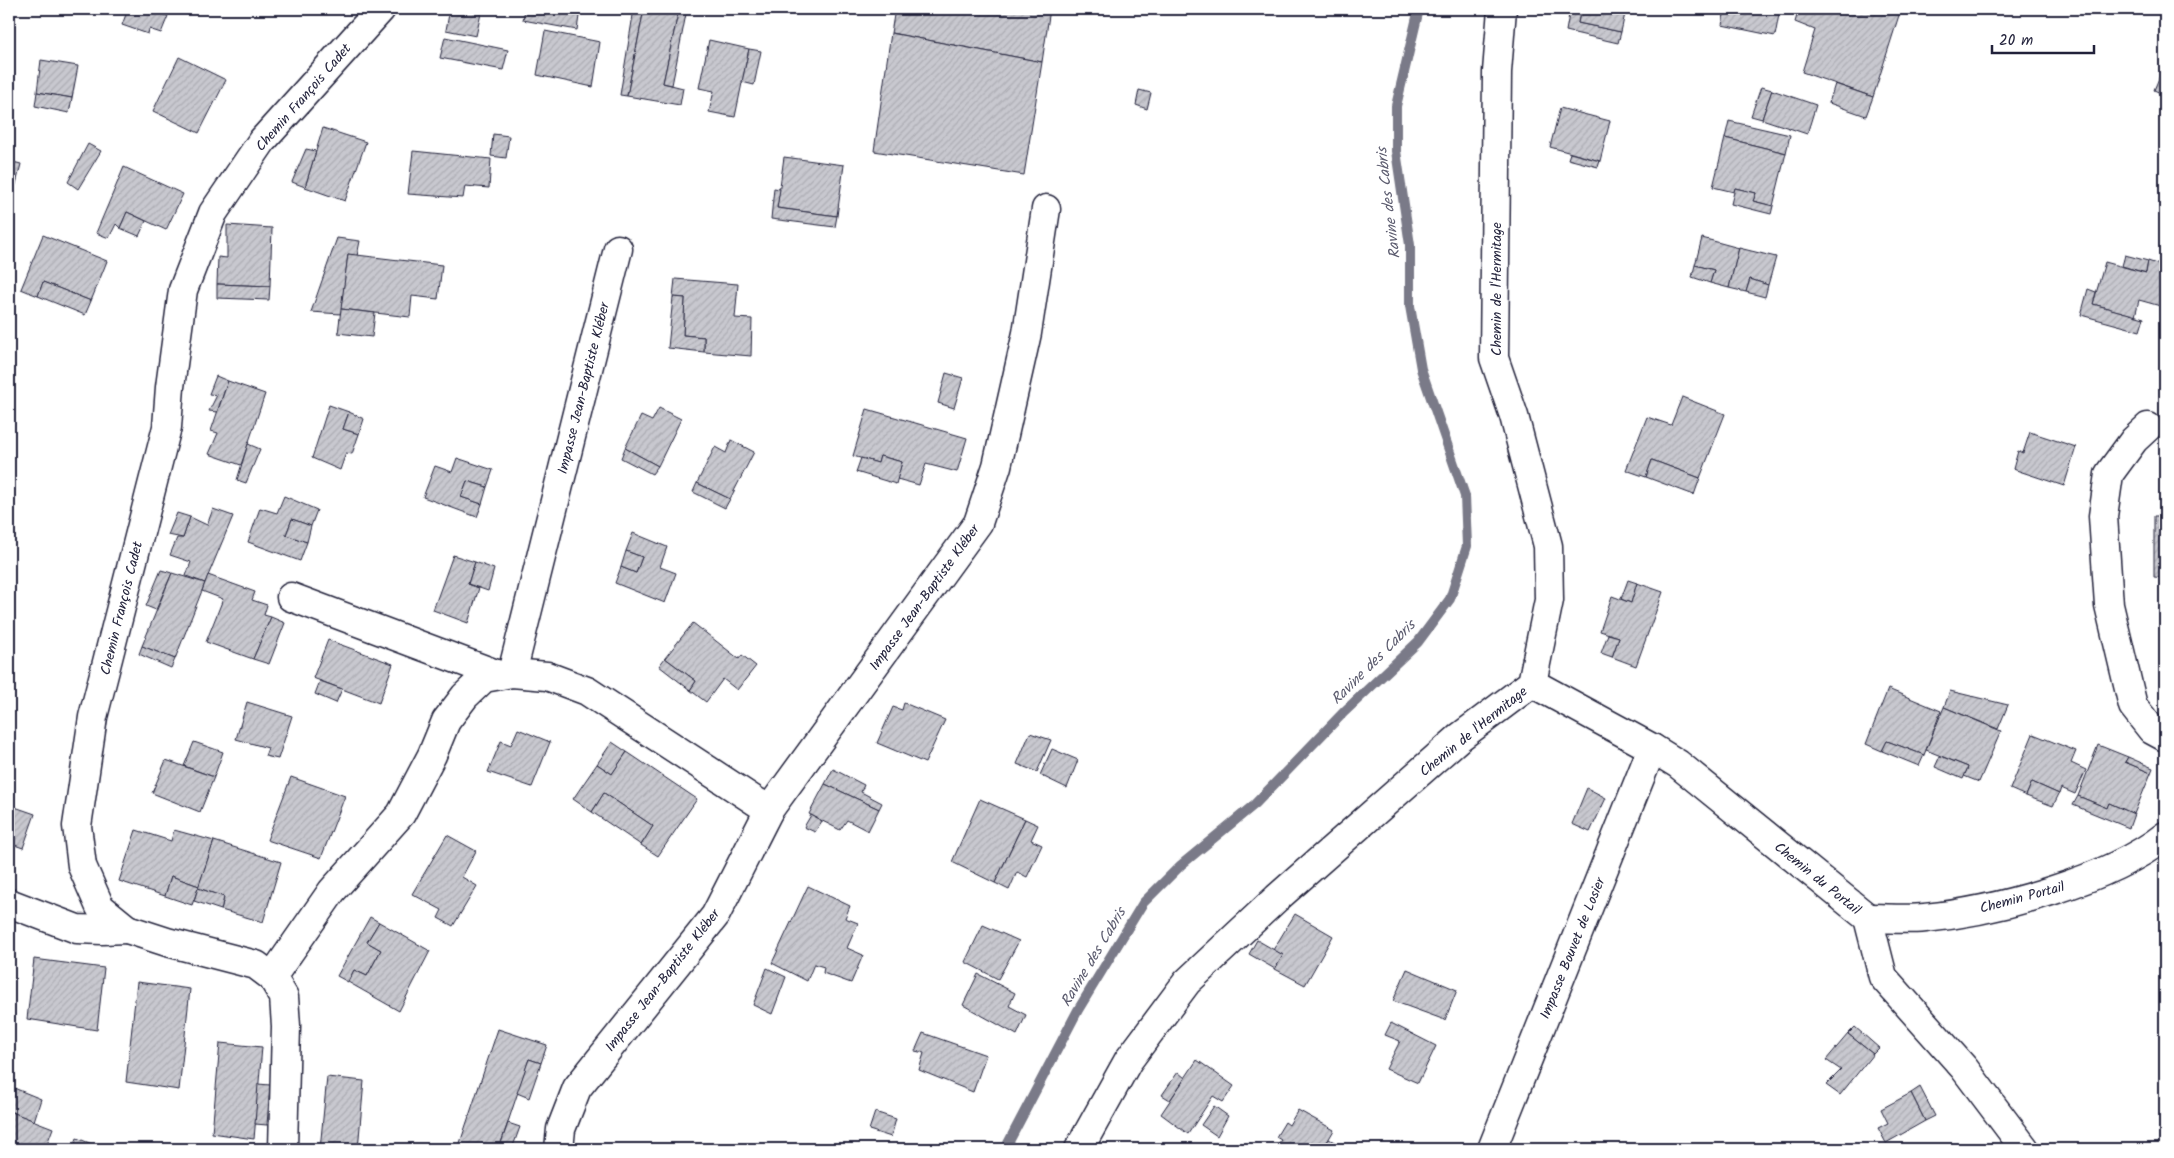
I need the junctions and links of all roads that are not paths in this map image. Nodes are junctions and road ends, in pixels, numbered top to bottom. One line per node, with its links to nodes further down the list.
1 (380, 9): 15 (street, Chemin François Cadet)
2 (1502, 9): 8 (street, Chemin de l'Hermitage)
3 (1046, 209): 11 (street, Impasse Jean-Baptiste Kléber)
4 (618, 250): 7 (street, Impasse Jean-Baptiste Kléber)
5 (2148, 427): 9 (street)
6 (291, 597): 7 (street)
7 (505, 674): 11 (street); 16 (street)
8 (1532, 683): 10 (street, Chemin du Portail); 19 (street, Chemin de l'Hermitage)
9 (2165, 737)
10 (1652, 748): 14 (street, Chemin du Portail); 20 (street, Impasse Bouvet de Losier)
11 (768, 810): 18 (street, Impasse Jean-Baptiste Kléber)
12 (2165, 836): 14 (street, Chemin Portail)
13 (9, 903): 15 (street)
14 (1868, 918): 21 (street, Chemin du Portail)
15 (127, 929): 16 (street, Chemin François Cadet)
16 (272, 977): 17 (street, Chemin François Cadet)
17 (283, 1149)
18 (559, 1149)
19 (1079, 1149)
20 (1492, 1149)
21 (2025, 1149)

